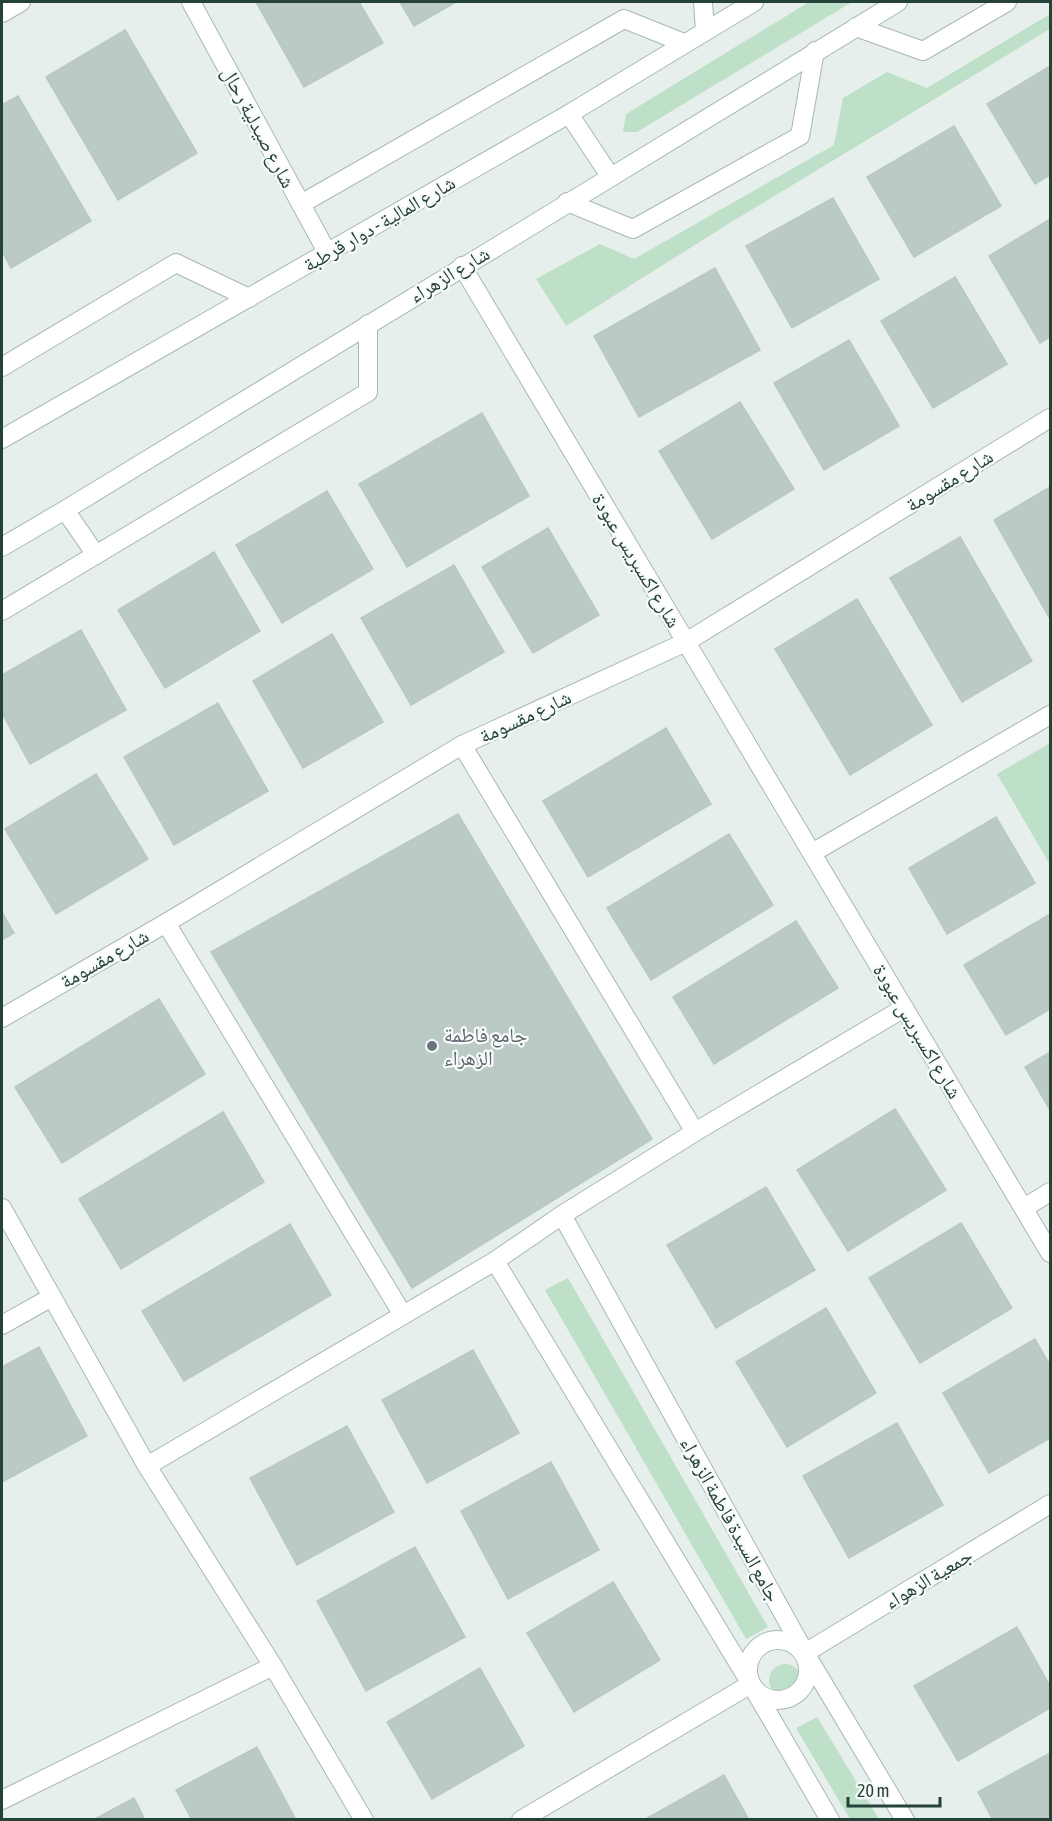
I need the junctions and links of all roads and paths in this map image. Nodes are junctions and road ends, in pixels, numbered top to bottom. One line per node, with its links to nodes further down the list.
1 (21, 2): 7 (street)
2 (191, 2): 15 (street, شارع صيدلية رحال)
3 (703, 2): 9 (street)
4 (754, 2): 9 (street, شارع المالية - دوار قرطبة)
5 (897, 2): 8 (street, شارع الزهراء)
6 (1008, 2): 8 (street)
7 (2, 13)
8 (856, 27): 11 (street, شارع الزهراء)
9 (705, 31): 10 (street, شارع المالية - دوار قرطبة)
10 (684, 44): 12 (street, شارع المالية - دوار قرطبة); 15 (street)
11 (815, 51): 13 (street, شارع الزهراء); 14 (street)
12 (569, 114): 13 (street); 16 (street, شارع المالية - دوار قرطبة)
13 (610, 176): 14 (street, شارع الزهراء)
14 (567, 202): 17 (street, شارع الزهراء)
15 (301, 204): 16 (street, شارع صيدلية رحال)
16 (327, 252): 18 (street, شارع المالية - دوار قرطبة)
17 (462, 266): 19 (street, شارع الزهراء); 27 (street, شارع اكسبريس عبودة)
18 (249, 298): 20 (street); 22 (street, شارع المالية - دوار قرطبة)
19 (368, 324): 23 (street, شارع الزهراء); 25 (street)
20 (2, 367)
21 (1050, 418): 27 (street, شارع مقسومة)
22 (2, 439)
23 (65, 510): 24 (street, شارع الزهراء); 25 (street)
24 (2, 547)
25 (96, 555): 26 (street)
26 (2, 611)
27 (686, 642): 29 (street, شارع مقسومة); 30 (street, شارع اكسبريس عبودة)
28 (1050, 715): 30 (street)
29 (462, 745): 31 (street, شارع مقسومة); 34 (street)
30 (812, 854): 32 (street, شارع اكسبريس عبودة)
31 (166, 923): 33 (street, شارع مقسومة); 42 (street)
32 (904, 1008): 34 (street); 37 (street, شارع اكسبريس عبودة)
33 (2, 1018)
34 (695, 1132): 38 (street)
35 (1050, 1192): 37 (street)
36 (2, 1208): 41 (street)
37 (1024, 1208): 39 (street, شارع اكسبريس عبودة)
38 (562, 1215): 40 (street); 46 (street, جامع السيدة فاطمة الزهراء)
39 (1050, 1253)
40 (495, 1261): 42 (street); 48 (street)
41 (52, 1297): 43 (street); 44 (street)
42 (403, 1315): 44 (street)
43 (2, 1325)
44 (147, 1466): 47 (street)
45 (1050, 1504): 46 (street, جمعية الزهواء)
46 (805, 1653): 48 (street); 48 (street); 53 (street, جامع السيدة فاطمة الزهراء)
47 (273, 1666): 49 (street); 50 (street)
48 (751, 1684): 51 (street); 52 (street)
49 (2, 1800)
50 (364, 1820)
51 (520, 1820)
52 (830, 1820)
53 (905, 1820)

